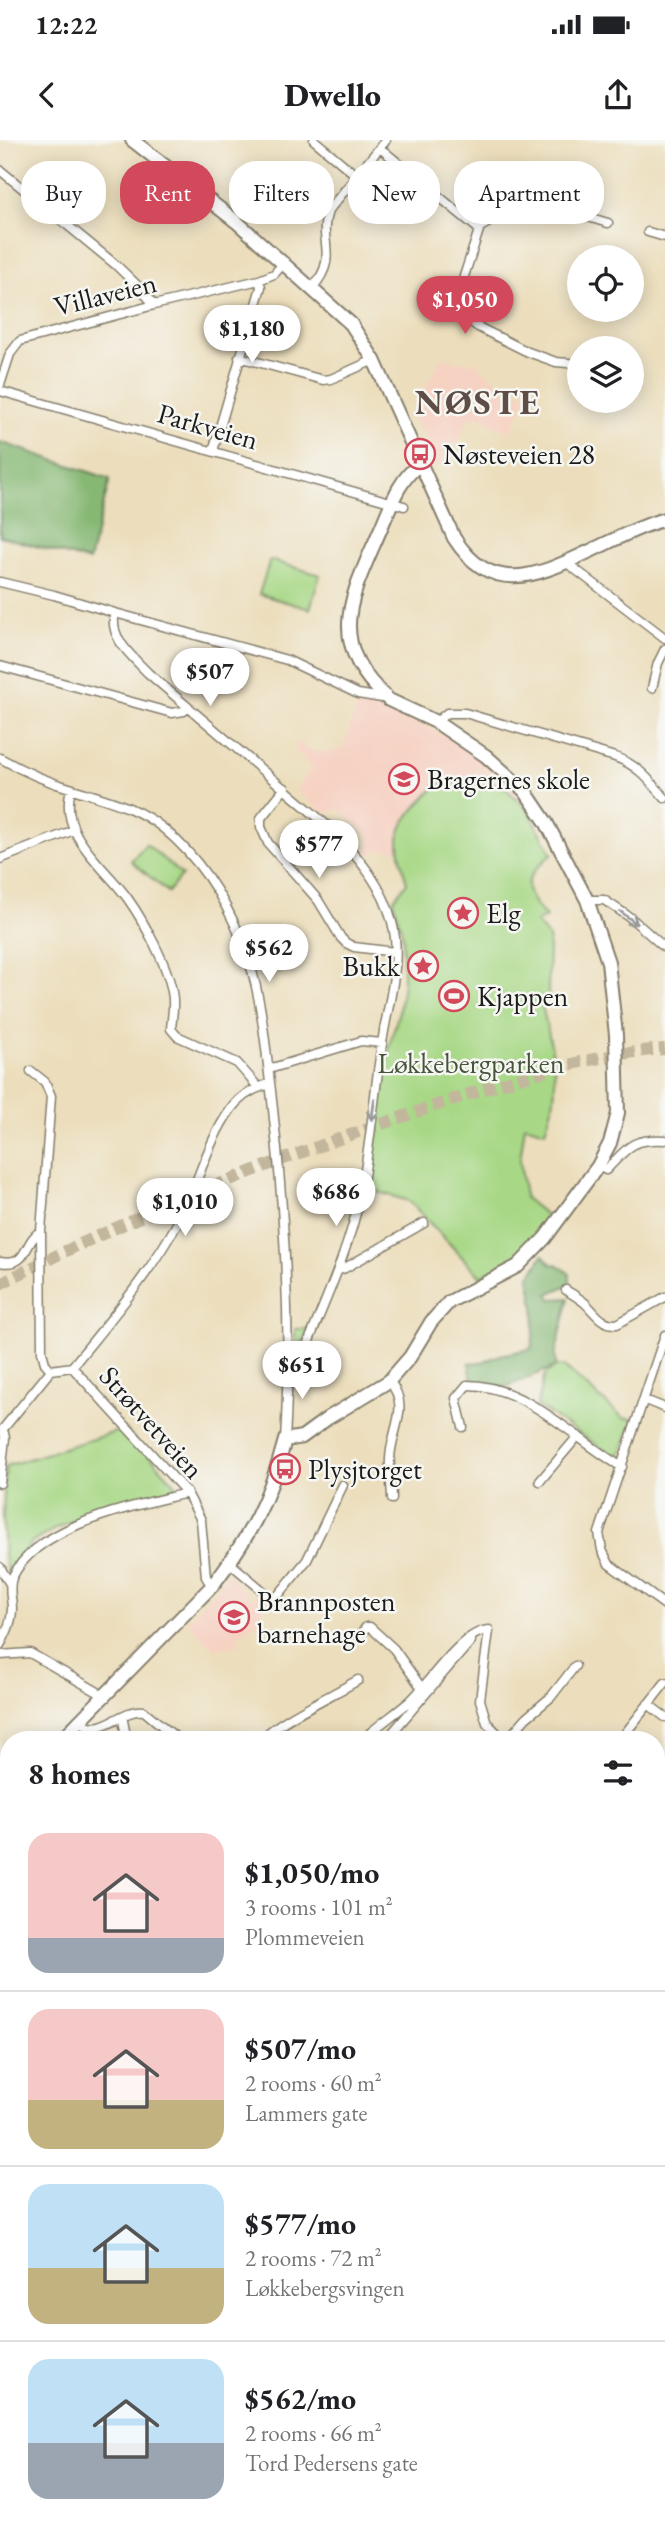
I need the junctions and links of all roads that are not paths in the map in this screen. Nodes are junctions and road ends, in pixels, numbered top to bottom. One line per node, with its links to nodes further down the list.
1 (132, 140): 12 (main road)
2 (314, 140): 5 (street)
3 (383, 144): 4 (street); 9 (street)
4 (369, 161)
5 (348, 168)
6 (0, 170): 15 (street)
7 (348, 187): 14 (street)
8 (608, 223): 9 (street)
9 (480, 227): 18 (street)
10 (648, 232): 11 (street)
11 (665, 237)
12 (285, 262): 13 (street, Villaveien); 14 (main road)
13 (258, 280): 15 (street, Villaveien); 16 (street)
14 (313, 287): 17 (main road)
15 (154, 304): 19 (street, Villaveien)
16 (239, 357): 17 (street); 21 (street)
17 (374, 360): 22 (main road)
18 (567, 363)
19 (0, 385)
20 (0, 391): 21 (street, Parkveien)
21 (213, 451): 23 (street, Parkveien)
22 (423, 469): 23 (main road); 25 (main road)
23 (398, 501): 32 (main road)
24 (665, 519): 25 (main road)
25 (567, 563): 28 (street)
26 (0, 582): 27 (street)
27 (115, 614): 32 (street); 33 (street)
28 (665, 638)
29 (665, 649): 31 (street)
30 (0, 666): 33 (street)
31 (652, 688)
32 (389, 700): 34 (main road)
33 (187, 708): 36 (street)
34 (436, 722): 38 (street); 41 (main road)
35 (0, 758): 37 (street)
36 (285, 788): 43 (street); 43 (street)
37 (71, 789): 39 (street); 45 (street)
38 (665, 799)
39 (74, 830): 40 (street); 48 (street)
40 (0, 859)
41 (587, 900): 42 (street, one-way to 42); 50 (main road)
42 (665, 948)
43 (395, 952): 44 (street)
44 (382, 1042): 45 (street); 54 (street, one-way to 54)
45 (269, 1069): 47 (street)
46 (31, 1071): 52 (street)
47 (270, 1084): 48 (street); 58 (street)
48 (258, 1087): 59 (street)
49 (665, 1140): 50 (street)
50 (598, 1166): 61 (main road)
51 (424, 1223): 54 (street)
52 (41, 1231): 53 (street); 60 (street)
53 (1, 1265)
54 (339, 1269): 58 (street)
55 (566, 1290): 56 (street)
56 (665, 1297)
57 (665, 1335): 62 (street)
58 (288, 1360): 67 (street)
59 (72, 1367): 60 (street, Strøtvetveien); 72 (street, Strøtvetveien)
60 (51, 1370): 65 (street)
61 (389, 1381): 67 (main road); 73 (street)
62 (645, 1400): 63 (street); 68 (street)
63 (665, 1409)
64 (463, 1427): 66 (street)
65 (2, 1429): 70 (street)
66 (578, 1436): 68 (street); 69 (street)
67 (285, 1440): 74 (main road)
68 (621, 1467): 78 (street)
69 (540, 1481)
70 (0, 1483)
71 (343, 1485): 74 (street)
72 (187, 1493): 76 (street); 77 (street, Strøtvetveien)
73 (392, 1499)
74 (230, 1563): 77 (main road)
75 (0, 1567): 76 (street)
76 (10, 1584): 81 (street)
77 (212, 1586): 87 (main road)
78 (665, 1605)
79 (476, 1633): 86 (street); 97 (street); 98 (street)
80 (359, 1637): 86 (street)
81 (0, 1645)
82 (0, 1655): 87 (street)
83 (575, 1666): 99 (street)
84 (358, 1680): 95 (street)
85 (665, 1684): 88 (street)
86 (421, 1687): 96 (street)
87 (103, 1695): 91 (main road)
88 (648, 1704): 90 (street); 100 (street)
89 (122, 1716): 91 (street); 93 (street); 94 (street)
90 (665, 1717)
91 (78, 1720): 92 (main road)
92 (69, 1731)
93 (125, 1731)
94 (168, 1731)
95 (268, 1731)
96 (372, 1731)
97 (394, 1731)
98 (495, 1731)
99 (514, 1731)
100 (627, 1731)

